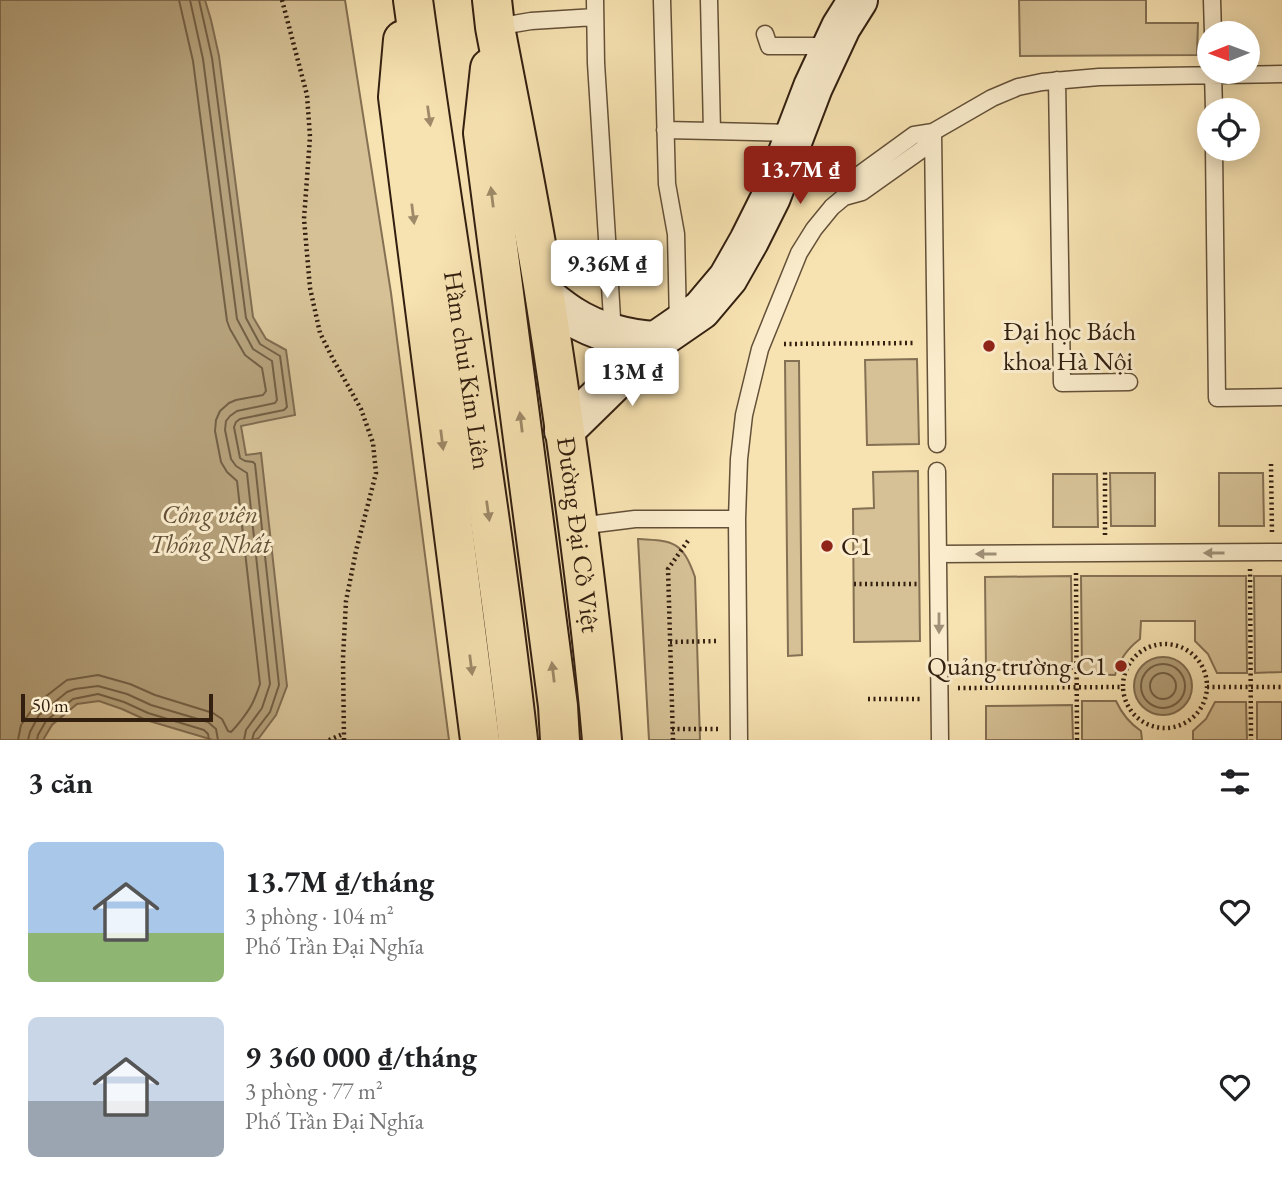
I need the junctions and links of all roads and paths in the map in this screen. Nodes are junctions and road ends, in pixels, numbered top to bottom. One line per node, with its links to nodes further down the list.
1 (282, 0): 57 (path)
2 (406, 0): 59 (main road, one-way to 59)
3 (412, 0): 60 (main road, Hầm chui Kim Liên, one-way to 60)
4 (595, 0): 10 (lane)
5 (662, 0): 18 (lane)
6 (709, 0): 19 (lane)
7 (858, 0): 13 (street)
8 (1212, 0): 11 (lane)
9 (493, 13): 10 (lane); 23 (main road, Đường Đại Cồ Việt); 61 (main road, Hầm chui Kim Liên, one-way to 9)
10 (595, 17): 25 (lane)
11 (1213, 21)
12 (765, 34): 13 (lane)
13 (832, 46): 21 (street)
14 (1197, 73): 17 (lane)
15 (1260, 74): 16 (lane)
16 (1282, 74)
17 (1057, 80): 20 (lane); 28 (lane)
18 (665, 130): 19 (lane); 24 (lane)
19 (712, 131): 21 (lane)
20 (933, 132): 26 (lane); 27 (lane)
21 (796, 133): 24 (street)
22 (1214, 161): 29 (lane)
23 (545, 296): 25 (street); 30 (main road, Đường Đại Cồ Việt)
24 (667, 333): 25 (street); 30 (street)
25 (613, 334)
26 (936, 343): 27 (path); 31 (lane)
27 (762, 345): 36 (lane)
28 (1129, 382)
29 (1282, 397)
30 (564, 431): 37 (main road, Đường Đại Cồ Việt)
31 (937, 444)
32 (1271, 464): 39 (path)
33 (1105, 469): 40 (path)
34 (937, 471): 41 (lane)
35 (704, 519): 36 (lane); 37 (lane); 46 (path)
36 (737, 519): 45 (lane)
37 (579, 526): 62 (main road, Đường Đại Cồ Việt)
38 (1250, 552): 39 (lane); 40 (lane, one-way to 40); 50 (path)
39 (1277, 552)
40 (1105, 553): 42 (lane)
41 (939, 554): 42 (lane, one-way to 41); 44 (lane)
42 (1076, 554): 47 (path)
43 (853, 584): 44 (path)
44 (939, 584): 52 (lane, one-way to 52)
45 (737, 641): 46 (path); 56 (lane)
46 (670, 642): 55 (path)
47 (1077, 687): 48 (path); 52 (path); 65 (path)
48 (1122, 687): 49 (path); 49 (path)
49 (1207, 687): 50 (path)
50 (1251, 687): 51 (path); 66 (path)
51 (1282, 687)
52 (939, 688): 64 (lane)
53 (920, 698): 54 (path)
54 (868, 699)
55 (672, 729): 56 (path); 63 (path)
56 (738, 735)
57 (343, 737): 58 (path)
58 (329, 740)
59 (480, 740)
60 (518, 740)
61 (560, 740)
62 (602, 740)
63 (673, 740)
64 (940, 740)
65 (1077, 740)
66 (1251, 740)

